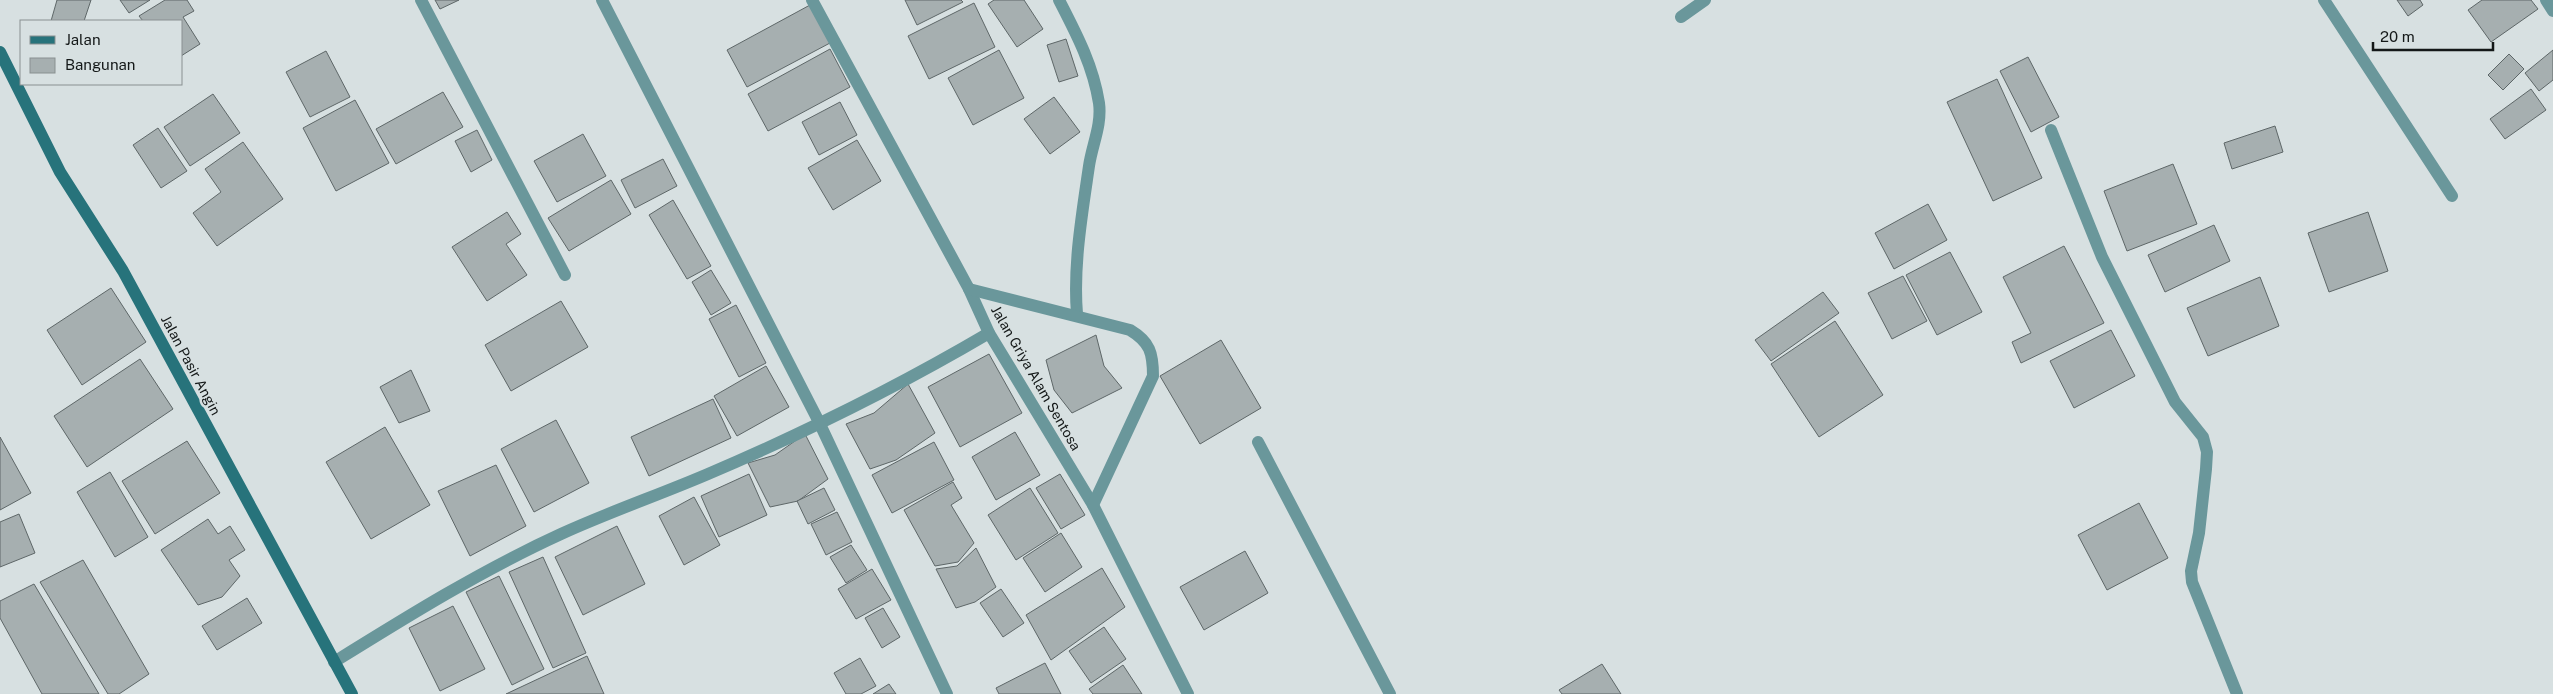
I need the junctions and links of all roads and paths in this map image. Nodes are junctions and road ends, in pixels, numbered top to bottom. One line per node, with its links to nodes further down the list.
1 (421, 0): 13 (street)
2 (602, 0): 17 (street)
3 (812, 0): 14 (street, Jalan Griya Alam Sentosa)
4 (1059, 0): 15 (street)
5 (1705, 0): 9 (street)
6 (2324, 0): 12 (street)
7 (2546, 0): 8 (street)
8 (2553, 11)
9 (1681, 17)
10 (0, 52): 20 (street, Jalan Pasir Angin)
11 (2051, 130): 25 (street)
12 (2452, 196)
13 (565, 274)
14 (969, 288): 15 (street); 16 (street, Jalan Griya Alam Sentosa)
15 (1077, 314): 19 (street)
16 (989, 334): 17 (street); 19 (street, Jalan Griya Alam Sentosa)
17 (819, 422): 20 (street); 22 (street)
18 (1258, 442): 24 (street)
19 (1093, 505): 23 (street, Jalan Griya Alam Sentosa)
20 (334, 662): 21 (street, Jalan Pasir Angin)
21 (352, 694)
22 (947, 694)
23 (1188, 694)
24 (1390, 694)
25 (2237, 694)

